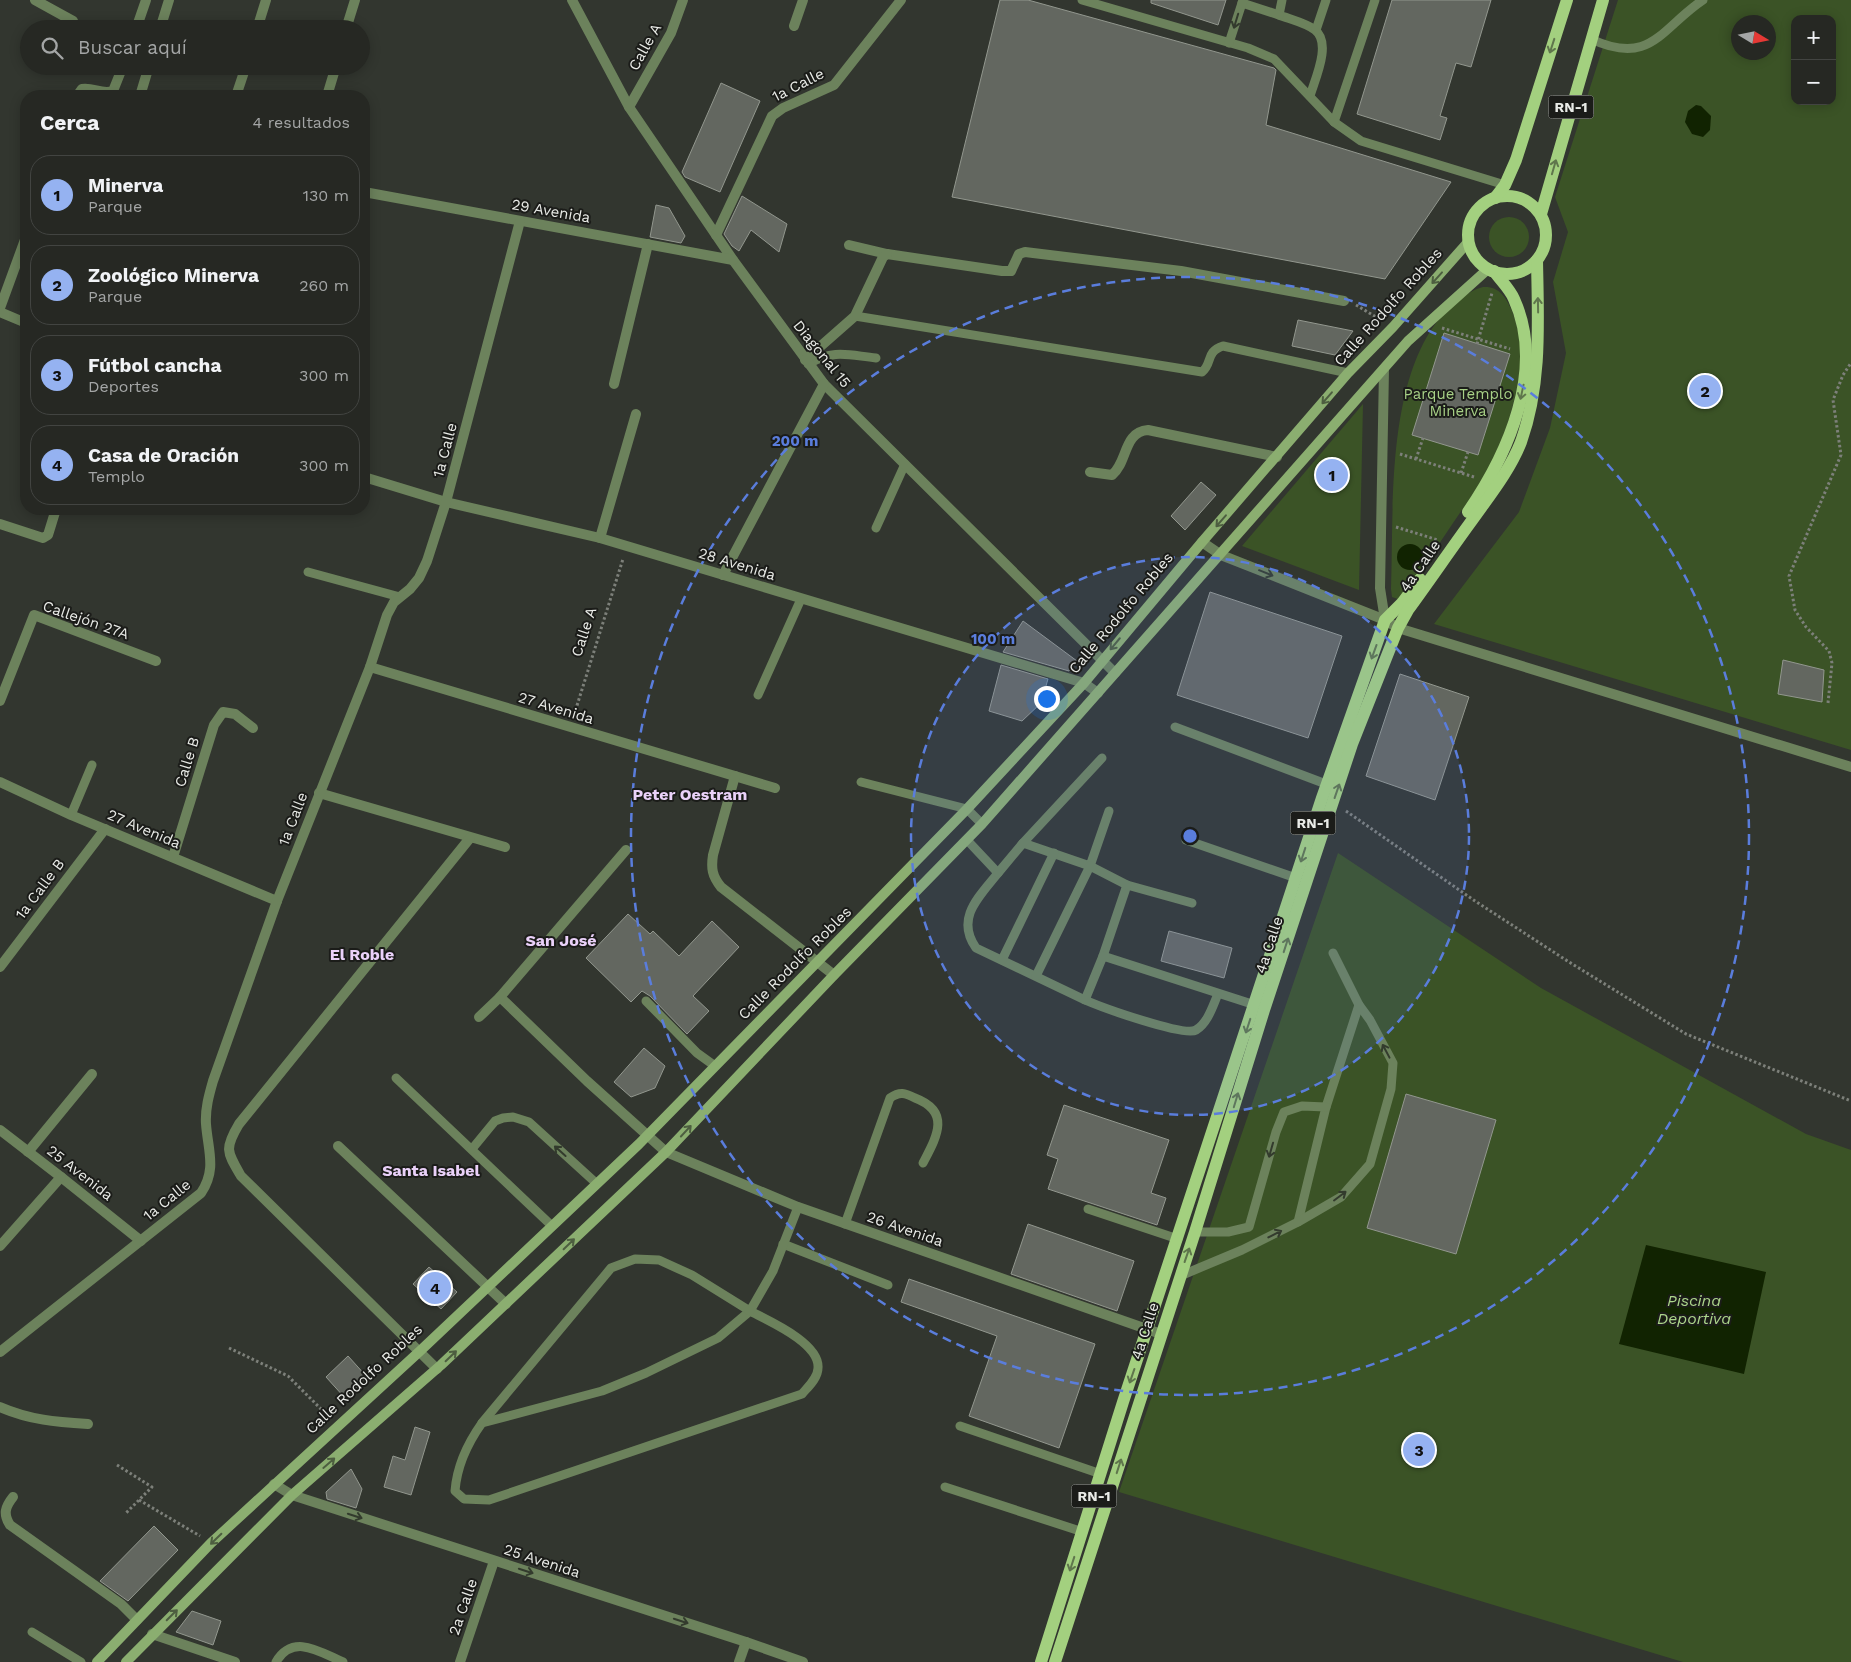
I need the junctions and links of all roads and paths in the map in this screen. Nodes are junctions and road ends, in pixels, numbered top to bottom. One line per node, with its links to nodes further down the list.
1 (35, 0): 20 (street)
2 (146, 0): 21 (street)
3 (168, 0): 22 (street)
4 (266, 0): 23 (street)
5 (355, 0): 24 (street)
6 (572, 0): 40 (street, Diagonal 15)
7 (683, 0): 40 (street, Calle A)
8 (803, 0): 25 (street)
9 (901, 0): 47 (street, 1a Calle)
10 (1082, 0): 17 (lane)
11 (1282, 0): 19 (lane)
12 (1326, 0): 26 (lane)
13 (1375, 0): 41 (lane)
14 (1567, 0): 42 (main road, RN-1, one-way to 42)
15 (1603, 0): 27 (main road, RN-1)
16 (1703, 0): 27 (lane)
17 (1099, 2): 28 (lane)
18 (1242, 2): 19 (lane); 28 (lane, one-way to 28)
19 (1278, 15): 26 (lane)
20 (71, 20)
21 (139, 20)
22 (162, 20)
23 (260, 20)
24 (349, 20)
25 (794, 26)
26 (1316, 30): 39 (lane)
27 (1591, 40): 45 (main road, RN-1, one-way to 27)
28 (1229, 42): 39 (lane)
29 (120, 75): 35 (street)
30 (146, 75): 36 (street)
31 (243, 75): 37 (street)
32 (333, 75): 38 (street)
33 (81, 90): 34 (street)
34 (94, 90)
35 (112, 90)
36 (142, 90)
37 (238, 90)
38 (329, 90)
39 (1310, 96): 41 (lane)
40 (629, 107): 47 (street, Diagonal 15)
41 (1334, 122): 42 (lane)
42 (1505, 185): 44 (main road, RN-1)
43 (370, 193): 46 (street, 29 Avenida)
44 (1495, 198): 45 (main road); 48 (main road, RN-1)
45 (1541, 214): 54 (main road, RN-1)
46 (520, 221): 49 (street, 29 Avenida); 84 (street, 1a Calle)
47 (716, 235): 53 (street, Diagonal 15)
48 (1469, 241): 55 (main road, RN-1); 63 (main road, Calle Rodolfo Robles, one-way to 63)
49 (648, 244): 53 (street, 29 Avenida); 71 (street)
50 (849, 246): 52 (street)
51 (20, 253): 58 (street)
52 (887, 254): 57 (street); 60 (street)
53 (733, 260): 67 (street, Diagonal 15)
54 (1537, 260): 55 (main road); 99 (main road, 4a Calle / RN-1, one-way to 54)
55 (1491, 270): 69 (main road); 98 (main road, 4a Calle / RN-1, one-way to 98)
56 (1493, 290): 64 (path)
57 (1344, 301): 63 (path)
58 (0, 308)
59 (0, 312): 61 (street)
60 (855, 316): 67 (street); 70 (lane)
61 (20, 320)
62 (1437, 326): 64 (path)
63 (1393, 327): 70 (main road, Calle Rodolfo Robles)
64 (1477, 342): 65 (path)
65 (1515, 351)
66 (876, 358): 67 (lane)
67 (806, 362): 72 (street, Diagonal 15)
68 (1851, 363): 108 (path)
69 (1384, 369): 93 (main road); 98 (street)
70 (1348, 374): 77 (main road, Calle Rodolfo Robles, one-way to 77)
71 (614, 384)
72 (824, 384): 79 (street, Diagonal 15); 95 (street)
73 (636, 414): 89 (street)
74 (1423, 438): 78 (path)
75 (1468, 452): 81 (path)
76 (1400, 454): 78 (path)
77 (1276, 457): 80 (street); 91 (main road, Calle Rodolfo Robles, one-way to 91)
78 (1416, 459): 81 (path)
79 (905, 464): 87 (lane); 100 (street, Diagonal 15)
80 (1090, 472)
81 (1461, 473): 83 (path)
82 (370, 479): 84 (street, 28 Avenida)
83 (1480, 479)
84 (446, 502): 89 (street, 28 Avenida); 96 (street, 1a Calle)
85 (54, 515): 86 (street)
86 (0, 524)
87 (876, 528)
88 (1398, 528): 90 (path)
89 (600, 538): 92 (street, 28 Avenida)
90 (1436, 540)
91 (1202, 542): 93 (street); 100 (main road, Calle Rodolfo Robles, one-way to 100)
92 (627, 546): 95 (street, 28 Avenida); 109 (path, Calle A)
93 (1221, 555): 98 (street, one-way to 98); 103 (main road)
94 (308, 572): 96 (lane)
95 (723, 575): 97 (street, 28 Avenida)
96 (400, 597): 102 (street, 1a Calle)
97 (801, 598): 104 (street, 28 Avenida); 106 (lane)
98 (1385, 620): 99 (street); 118 (main road, 4a Calle / RN-1, one-way to 118)
99 (1398, 628): 114 (street); 121 (main road, 4a Calle / RN-1, one-way to 99)
100 (1102, 660): 103 (street, Diagonal 15); 104 (main road, Calle Rodolfo Robles)
101 (156, 661): 107 (street, Callejón 27A)
102 (370, 668): 109 (street, 27 Avenida); 120 (street, 1a Calle)
103 (1115, 673): 105 (main road)
104 (1084, 683): 105 (street, 28 Avenida); 122 (main road, Calle Rodolfo Robles)
105 (1098, 693): 125 (main road)
106 (758, 695)
107 (0, 701)
108 (1828, 703)
109 (570, 727): 115 (street, 27 Avenida)
110 (1175, 727): 118 (lane)
111 (253, 728): 134 (street, Calle B)
112 (1102, 758): 130 (lane)
113 (92, 765): 124 (lane)
114 (1851, 767)
115 (735, 776): 119 (street, 27 Avenida); 144 (street)
116 (0, 782): 124 (street, 27 Avenida)
117 (861, 782): 122 (lane)
118 (1326, 784): 137 (main road, 4a Calle / RN-1, one-way to 137)
119 (776, 788)
120 (319, 793): 127 (street); 139 (street, 1a Calle)
121 (1333, 802): 158 (path); 175 (main road, 4a Calle / RN-1, one-way to 121)
122 (967, 809): 125 (lane); 144 (main road, Calle Rodolfo Robles)
123 (1109, 811): 135 (lane)
124 (71, 815): 126 (street, 27 Avenida)
125 (982, 824): 128 (main road)
126 (105, 829): 134 (street, 27 Avenida); 145 (street, 1a Calle B)
127 (470, 838): 131 (street); 189 (street)
128 (967, 840): 136 (lane); 146 (main road)
129 (1186, 840): 137 (lane)
130 (1023, 843): 133 (lane); 136 (lane)
131 (505, 847)
132 (626, 850): 149 (street)
133 (1054, 853): 135 (lane); 143 (lane)
134 (172, 857): 139 (street, 27 Avenida)
135 (1090, 866): 138 (lane); 147 (lane)
136 (998, 873): 143 (lane)
137 (1296, 878): 153 (main road, 4a Calle / RN-1)
138 (1127, 885): 140 (lane); 142 (lane)
139 (277, 901): 177 (street, 1a Calle)
140 (1192, 903)
141 (1333, 953): 152 (lane)
142 (1103, 956): 148 (lane); 150 (lane)
143 (1002, 960): 147 (lane)
144 (819, 962): 146 (street); 155 (main road, Calle Rodolfo Robles)
145 (0, 967)
146 (834, 975): 165 (main road, one-way to 146)
147 (1036, 976): 150 (lane)
148 (1218, 994): 150 (lane); 153 (lane)
149 (500, 997): 154 (street); 161 (street, 26 Avenida)
150 (1085, 1000)
151 (646, 1001): 155 (lane)
152 (1359, 1005): 159 (lane); 171 (lane, one-way to 152)
153 (1254, 1006): 176 (main road, 4a Calle / RN-1, one-way to 176)
154 (479, 1017)
155 (715, 1066): 161 (main road, Calle Rodolfo Robles)
156 (92, 1074): 164 (street)
157 (396, 1078): 163 (lane)
158 (1851, 1101)
159 (1326, 1107): 171 (lane); 174 (lane, one-way to 174)
160 (0, 1130): 164 (street, 25 Avenida)
161 (646, 1136): 165 (street, 26 Avenida); 168 (main road, Calle Rodolfo Robles)
162 (338, 1146): 182 (street)
163 (472, 1149): 168 (lane, one-way to 163); 173 (lane)
164 (28, 1152): 167 (street, 25 Avenida)
165 (666, 1152): 169 (street, 26 Avenida); 184 (main road, one-way to 165)
166 (923, 1163): 172 (lane)
167 (61, 1177): 177 (street, 25 Avenida); 179 (street)
168 (596, 1183): 173 (main road, Calle Rodolfo Robles)
169 (798, 1207): 172 (street, 26 Avenida); 178 (lane)
170 (1088, 1208): 176 (lane)
171 (1298, 1222): 180 (lane, one-way to 171)
172 (845, 1224): 186 (street, 26 Avenida)
173 (551, 1225): 182 (main road, Calle Rodolfo Robles)
174 (1249, 1227): 175 (lane); 180 (lane)
175 (1195, 1232): 181 (main road, 4a Calle / RN-1, one-way to 175)
176 (1178, 1239): 186 (main road, 4a Calle / RN-1)
177 (141, 1241): 190 (street, 1a Calle)
178 (783, 1244): 183 (lane); 185 (lane)
179 (0, 1246)
180 (1252, 1246): 181 (lane)
181 (1180, 1276): 187 (main road, 4a Calle / RN-1)
182 (488, 1285): 184 (street); 189 (main road, Calle Rodolfo Robles)
183 (888, 1285)
184 (506, 1304): 191 (main road, one-way to 184)
185 (750, 1311): 193 (lane); 193 (lane); 193 (lane)
186 (1148, 1330): 187 (street, 26 Avenida); 198 (main road, 4a Calle / RN-1, one-way to 198)
187 (1161, 1334): 222 (main road, 4a Calle / RN-1, one-way to 187)
188 (229, 1348): 195 (path)
189 (420, 1351): 191 (street); 195 (main road, Calle Rodolfo Robles)
190 (0, 1352)
191 (437, 1369): 201 (main road, one-way to 191)
192 (0, 1407): 194 (street)
193 (482, 1423)
194 (88, 1424)
195 (338, 1425): 199 (main road, Calle Rodolfo Robles)
196 (960, 1426): 198 (lane)
197 (117, 1465): 203 (path)
198 (1100, 1474): 205 (main road, 4a Calle / RN-1)
199 (274, 1484): 201 (street, 25 Avenida); 206 (main road, Calle Rodolfo Robles, one-way to 206)
200 (945, 1487): 205 (lane)
201 (292, 1495): 207 (street, 25 Avenida, one-way to 207); 210 (main road, one-way to 201)
202 (13, 1497): 208 (street)
203 (139, 1500): 204 (path); 206 (path)
204 (126, 1513)
205 (1083, 1532): 221 (main road, 4a Calle / RN-1, one-way to 221)
206 (211, 1543): 208 (main road, Calle Rodolfo Robles)
207 (494, 1561): 211 (street, 25 Avenida, one-way to 211); 218 (street, 2a Calle)
208 (137, 1620): 213 (main road, Calle Rodolfo Robles)
209 (32, 1632): 212 (lane)
210 (152, 1634): 214 (main road); 215 (street)
211 (746, 1642): 219 (street); 220 (street, 25 Avenida)
212 (81, 1662)
213 (97, 1662)
214 (126, 1662)
215 (235, 1662)
216 (276, 1662): 217 (lane)
217 (343, 1662)
218 (460, 1662)
219 (739, 1662)
220 (803, 1662)
221 (1041, 1662)
222 (1055, 1662)

